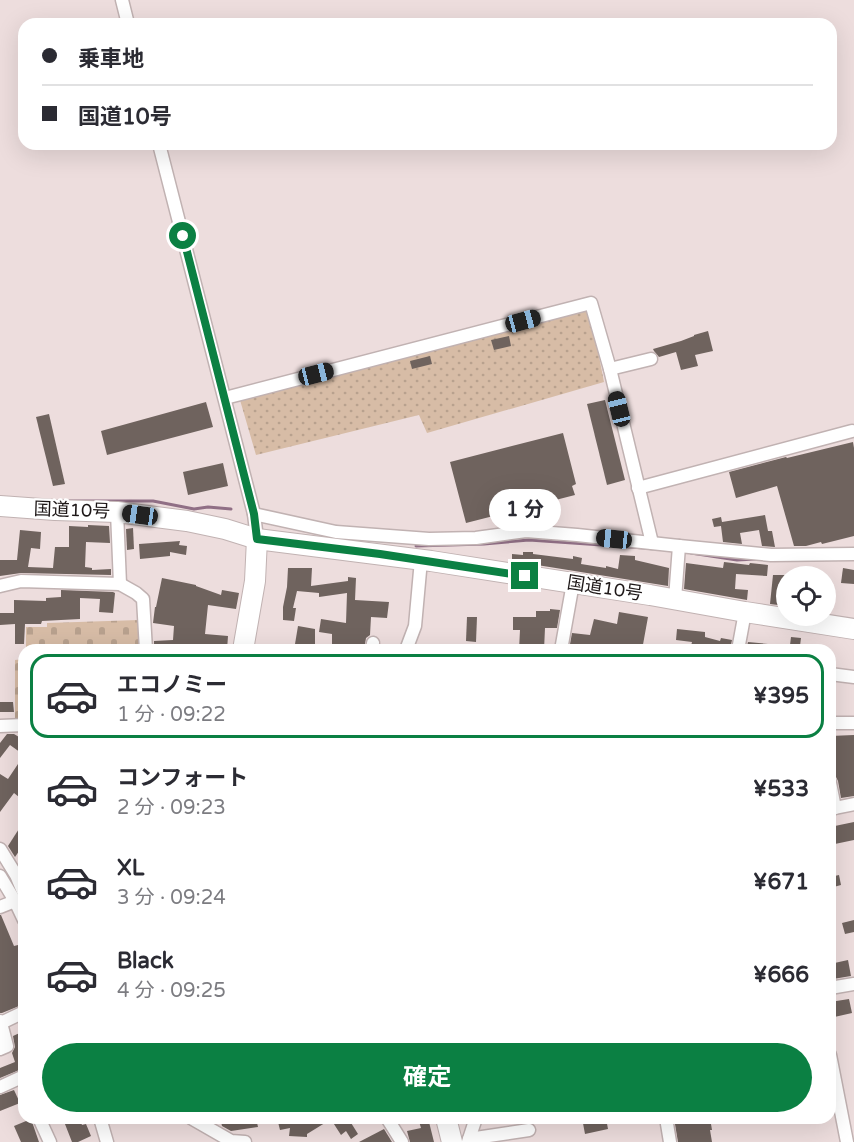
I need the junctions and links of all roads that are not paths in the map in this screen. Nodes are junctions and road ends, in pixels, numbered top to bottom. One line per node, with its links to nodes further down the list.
1 (122, 0): 2 (street)
2 (126, 18)
3 (161, 150): 6 (street)
4 (651, 359): 5 (street)
5 (610, 369): 6 (street); 8 (street)
6 (225, 398): 11 (street)
7 (852, 431): 8 (street)
8 (638, 488): 14 (street)
9 (0, 506): 10 (main road, 国道10号)
10 (117, 512): 13 (main road, 国道10号); 20 (street)
11 (254, 514): 12 (street); 13 (street)
12 (402, 537): 14 (street); 17 (street)
13 (257, 539): 17 (main road, 国道10号); 26 (main road)
14 (652, 543): 15 (street)
15 (679, 546): 16 (street); 22 (street)
16 (854, 554)
17 (397, 556): 18 (main road, 国道10号)
18 (421, 561): 19 (main road, 国道10号); 27 (street)
19 (573, 583): 22 (main road, 国道10号); 28 (street)
20 (120, 584): 21 (street); 25 (street)
21 (0, 586)
22 (675, 600): 23 (main road, 国道10号)
23 (745, 612): 24 (main road, 国道10号); 29 (street)
24 (854, 629)
25 (146, 644)
26 (244, 644)
27 (408, 644)
28 (562, 644)
29 (739, 644)
30 (836, 675): 31 (street)
31 (854, 677)
32 (836, 723): 33 (street)
33 (854, 723)
34 (0, 726): 35 (street)
35 (18, 726)
36 (854, 804): 37 (street)
37 (836, 807)
38 (0, 849): 40 (street)
39 (0, 876): 41 (street)
40 (18, 886)
41 (18, 895)
42 (18, 898): 43 (street)
43 (0, 907)
44 (854, 984): 45 (street)
45 (836, 987)
46 (18, 1014): 47 (street)
47 (0, 1022): 48 (street)
48 (0, 1049)
49 (18, 1079): 51 (street)
50 (836, 1085): 66 (street)
51 (0, 1087)
52 (42, 1124): 61 (street)
53 (102, 1124): 62 (street)
54 (201, 1124): 63 (street)
55 (391, 1124): 64 (street)
56 (450, 1124): 60 (main road)
57 (473, 1124): 60 (street)
58 (667, 1124): 65 (street)
59 (529, 1130): 60 (street)
60 (463, 1141)
61 (50, 1142)
62 (107, 1142)
63 (245, 1142)
64 (402, 1142)
65 (670, 1142)
66 (847, 1142)

